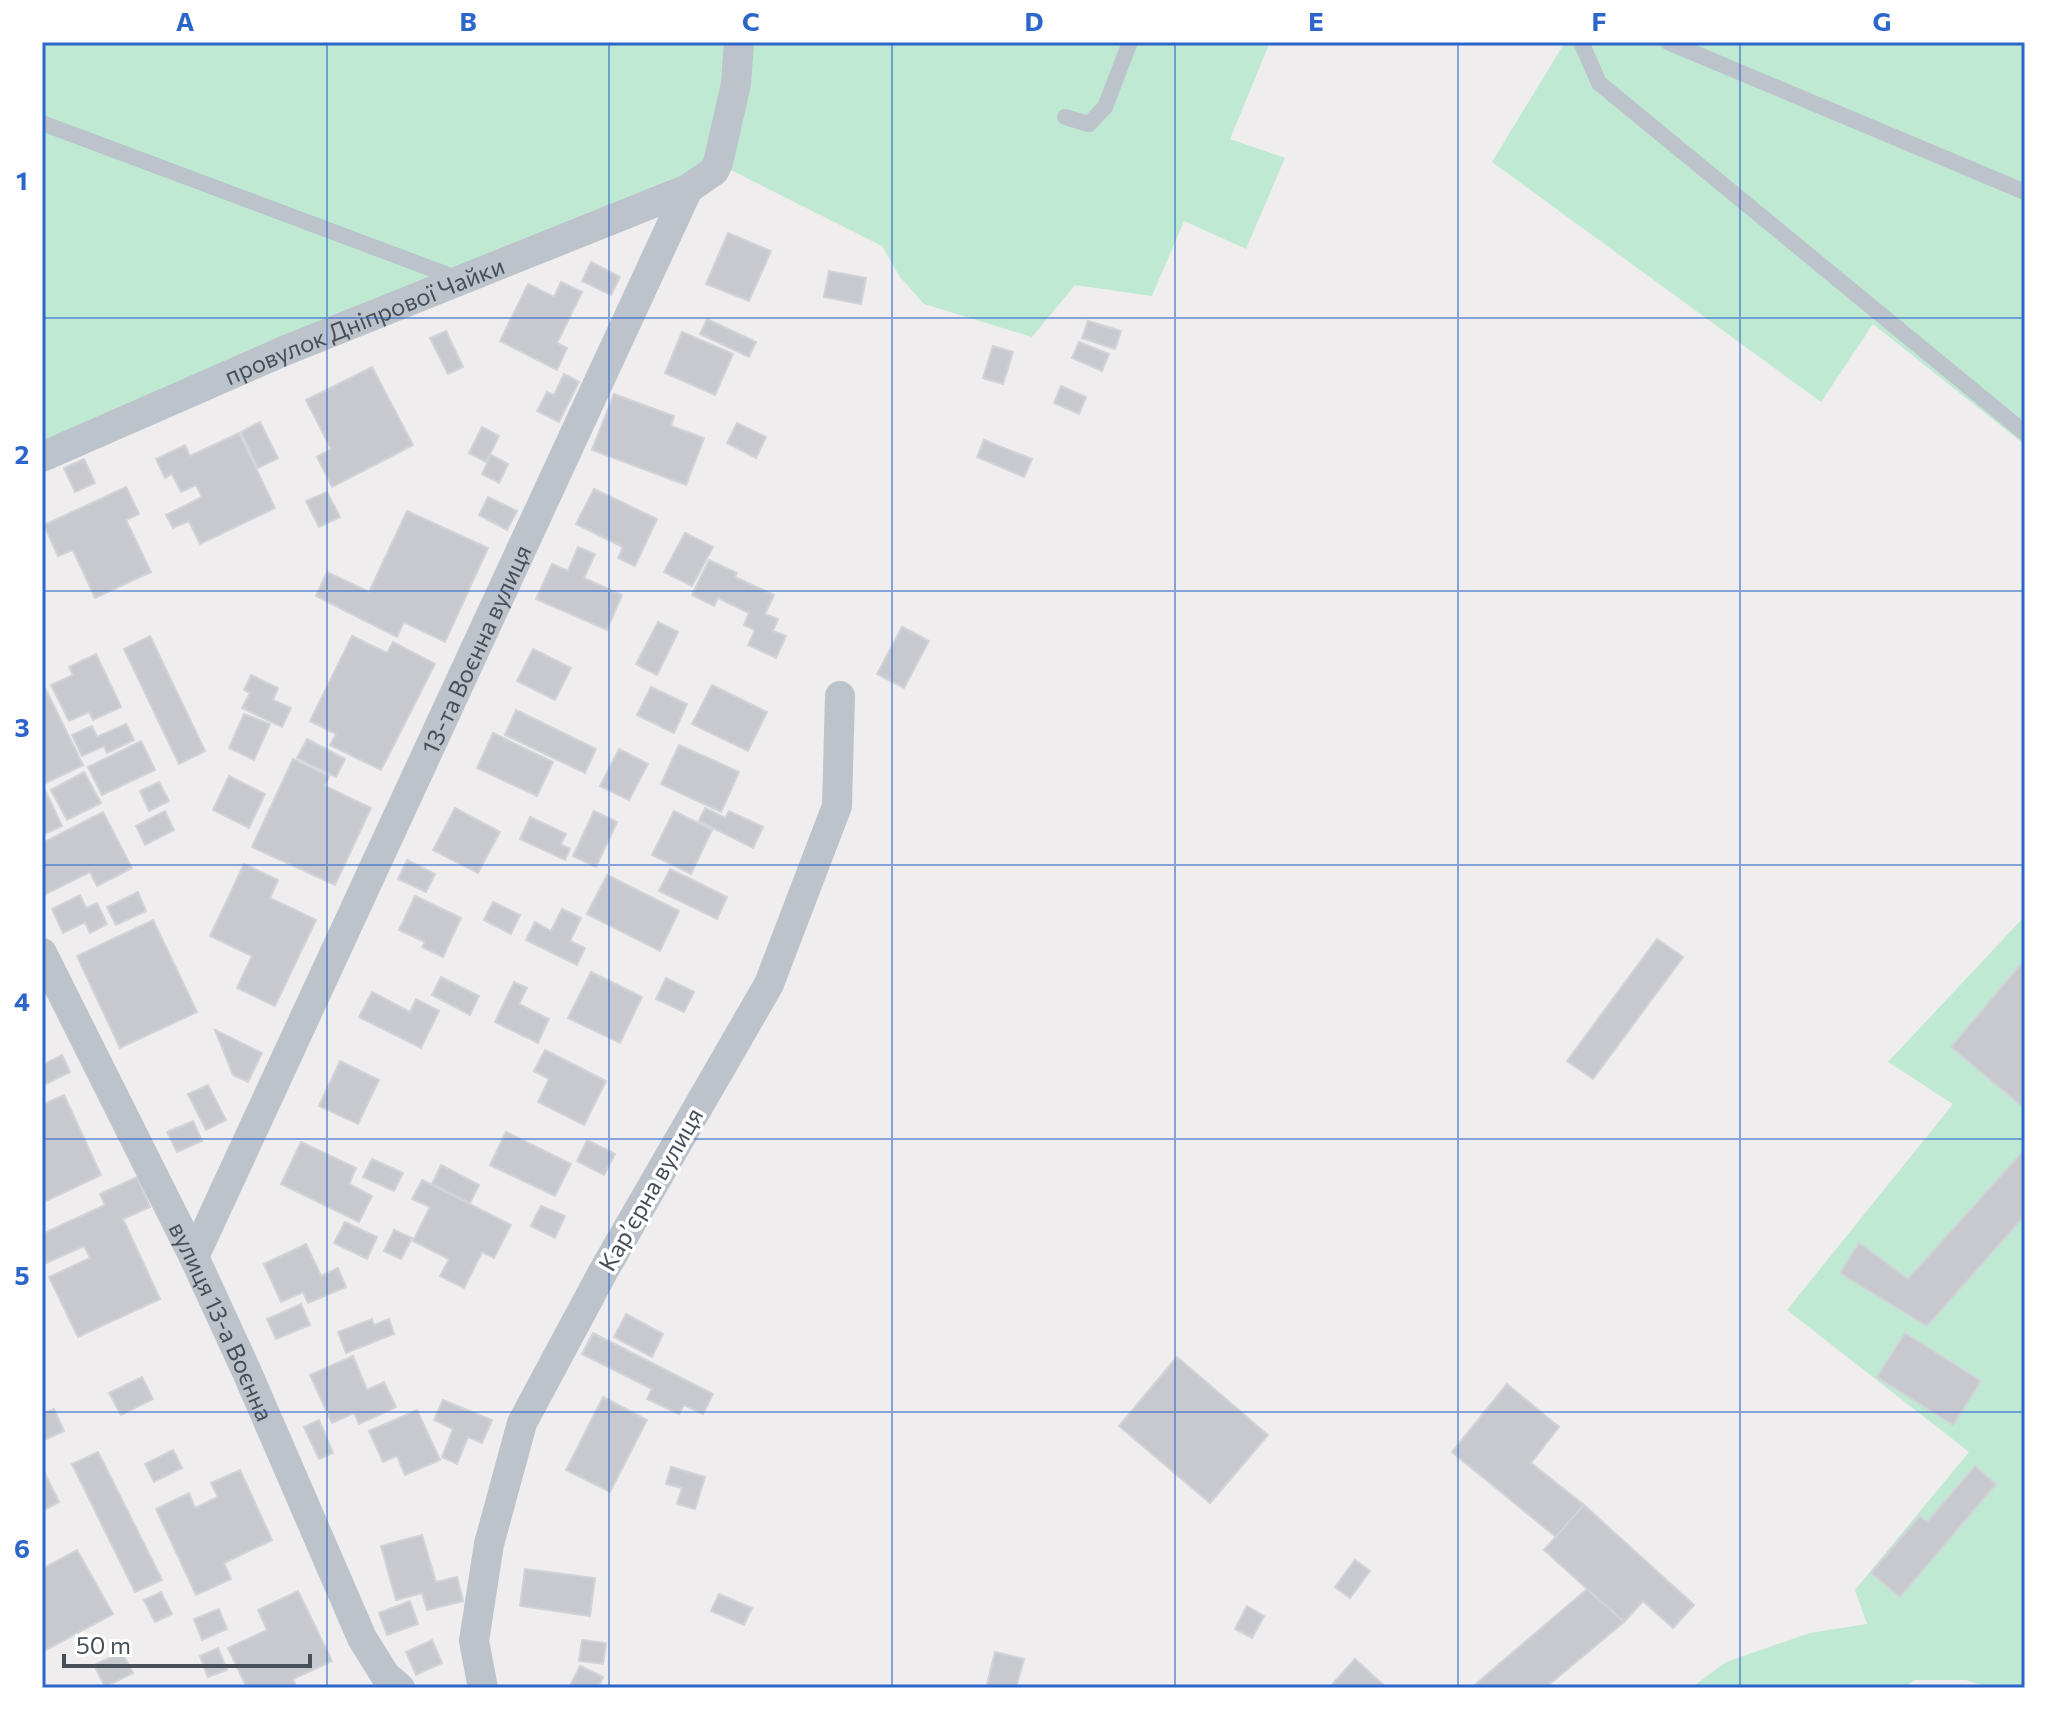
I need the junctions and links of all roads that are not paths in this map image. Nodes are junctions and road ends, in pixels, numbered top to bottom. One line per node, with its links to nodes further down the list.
1 (739, 42): 7 (street, 13-та Воєнна вулиця)
2 (1130, 42): 5 (lane)
3 (1581, 42): 10 (lane)
4 (1668, 42): 8 (lane)
5 (1065, 117)
6 (42, 123): 9 (lane)
7 (688, 189): 9 (street, провулок Дніпрової Чайки); 14 (street, 13-та Воєнна вулиця)
8 (2025, 192)
9 (459, 279): 11 (street, провулок Дніпрової Чайки)
10 (2025, 433)
11 (42, 457)
12 (840, 696): 16 (street, Карʼєрна вулиця)
13 (42, 953): 14 (street, вулиця 13-а Воєнна)
14 (194, 1257): 15 (street, вулиця 13-а Воєнна)
15 (400, 1688)
16 (483, 1688)

